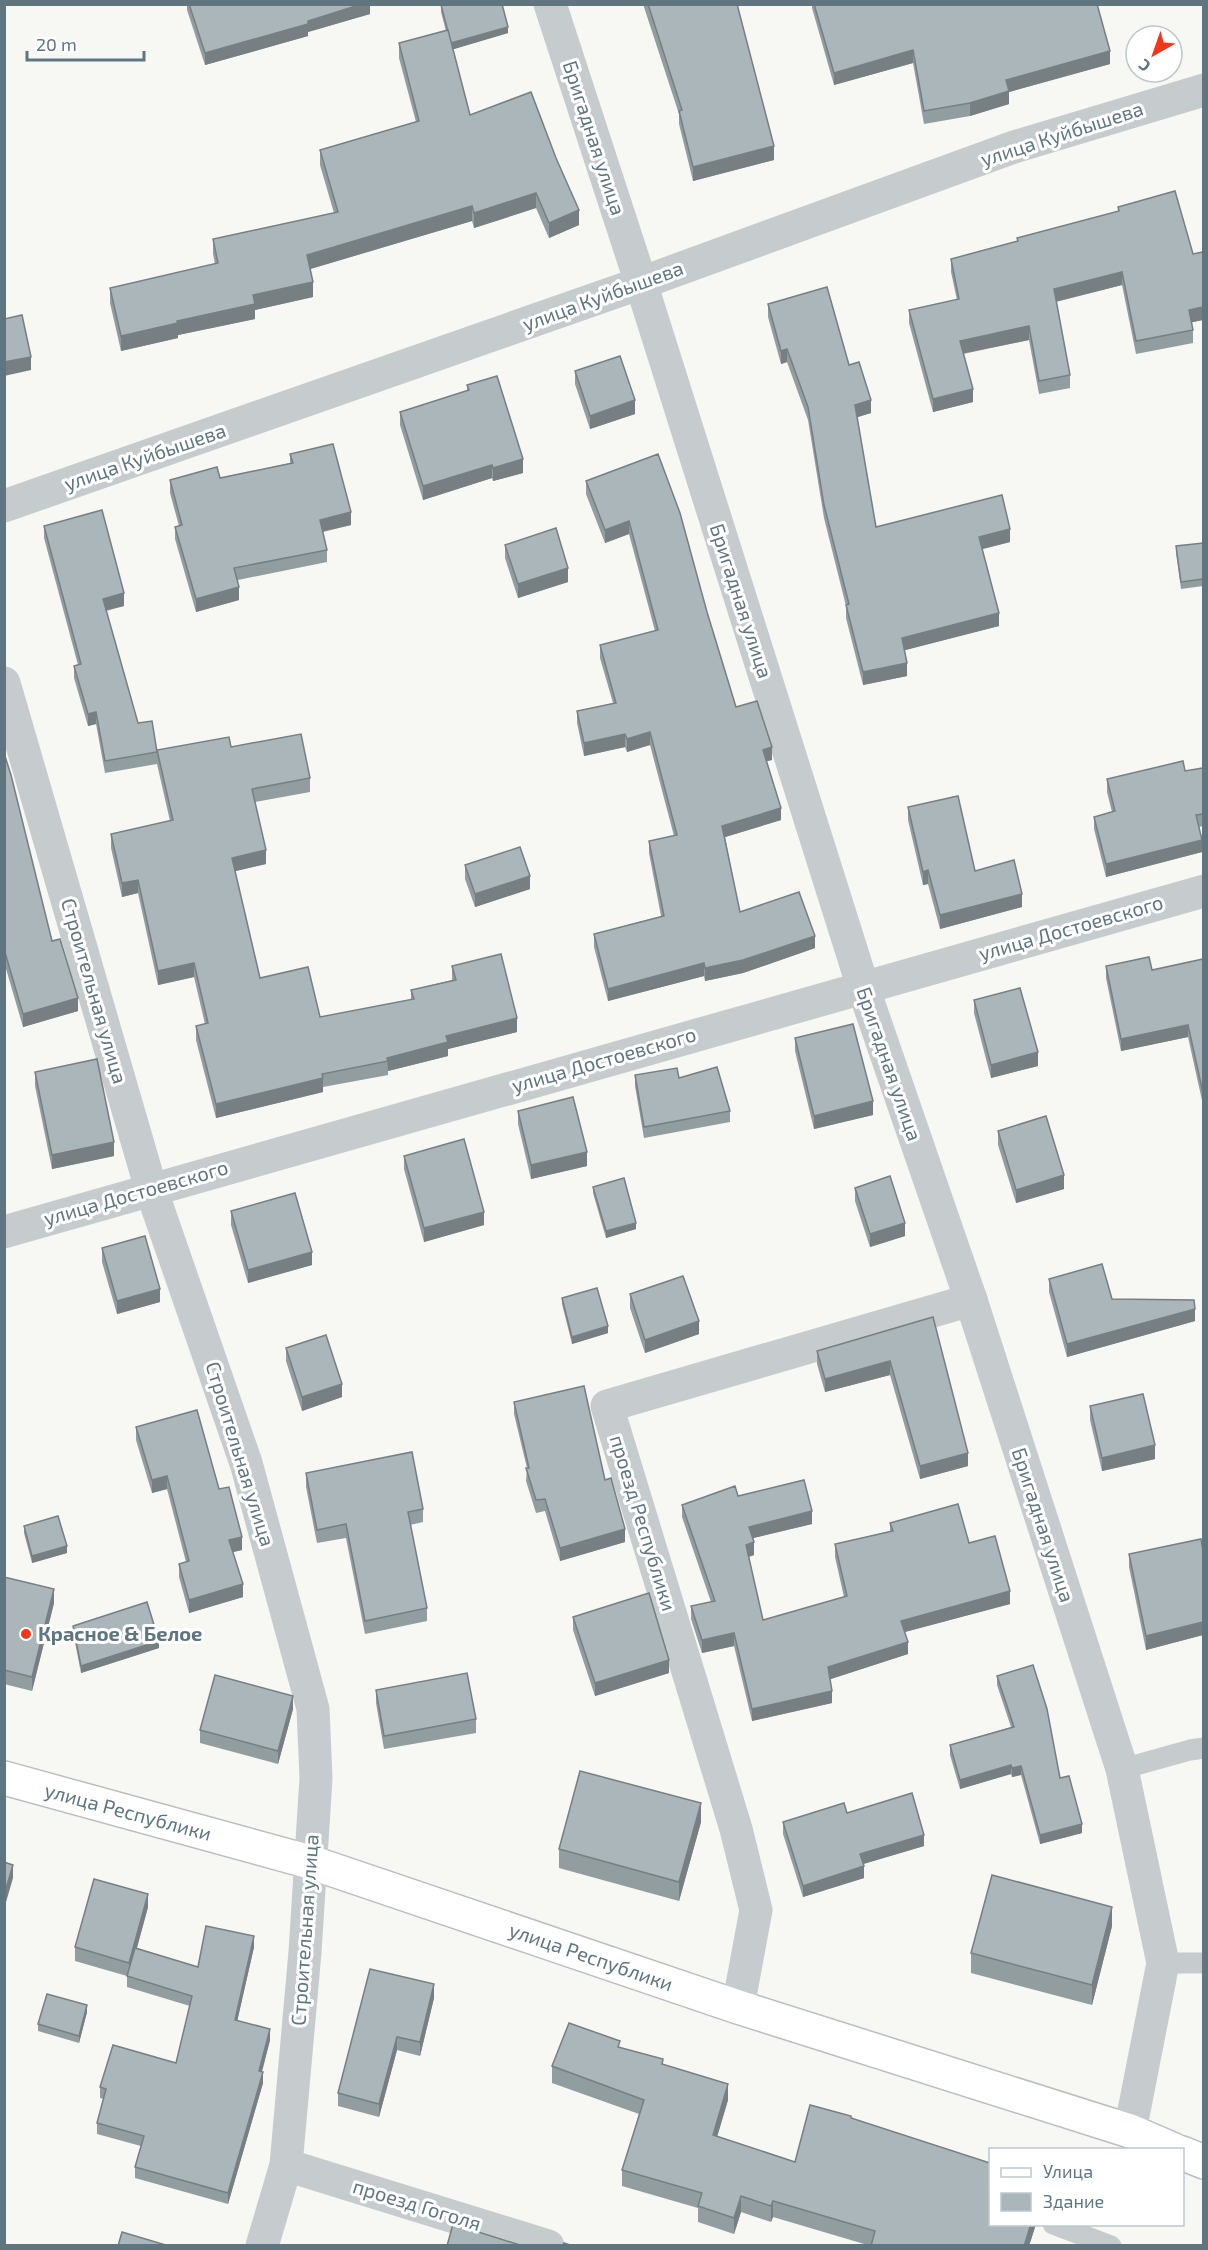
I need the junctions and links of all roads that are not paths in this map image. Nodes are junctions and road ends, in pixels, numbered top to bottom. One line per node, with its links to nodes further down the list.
1 (550, 4): 3 (street, Бригадная улица)
2 (1203, 90): 3 (street, улица Куйбышева)
3 (641, 283): 4 (street, улица Куйбышева); 7 (street, Бригадная улица)
4 (4, 506)
5 (4, 683): 8 (street, Строительная улица)
6 (1203, 891): 7 (street, улица Достоевского)
7 (863, 987): 8 (street, улица Достоевского); 10 (street, Бригадная улица)
8 (151, 1188): 9 (street, улица Достоевского); 14 (street, Строительная улица)
9 (4, 1232)
10 (971, 1300): 12 (street, Бригадная улица); 17 (street, проезд Республики)
11 (1203, 1748): 12 (lane)
12 (1122, 1769): 15 (street, Бригадная улица)
13 (4, 1778): 14 (main road, улица Республики)
14 (310, 1862): 17 (main road, улица Республики); 22 (street, Строительная улица)
15 (1163, 1963): 16 (lane); 18 (street, Бригадная улица)
16 (1203, 1963)
17 (738, 2007): 18 (main road, улица Республики)
18 (1130, 2132): 19 (main road, улица Республики)
19 (1169, 2148)
20 (1184, 2154): 21 (main road)
21 (1203, 2162)
22 (286, 2164): 24 (street, Строительная улица); 25 (street, проезд Гоголя)
23 (1058, 2226): 26 (lane)
24 (262, 2246)
25 (548, 2246)
26 (1111, 2246)

